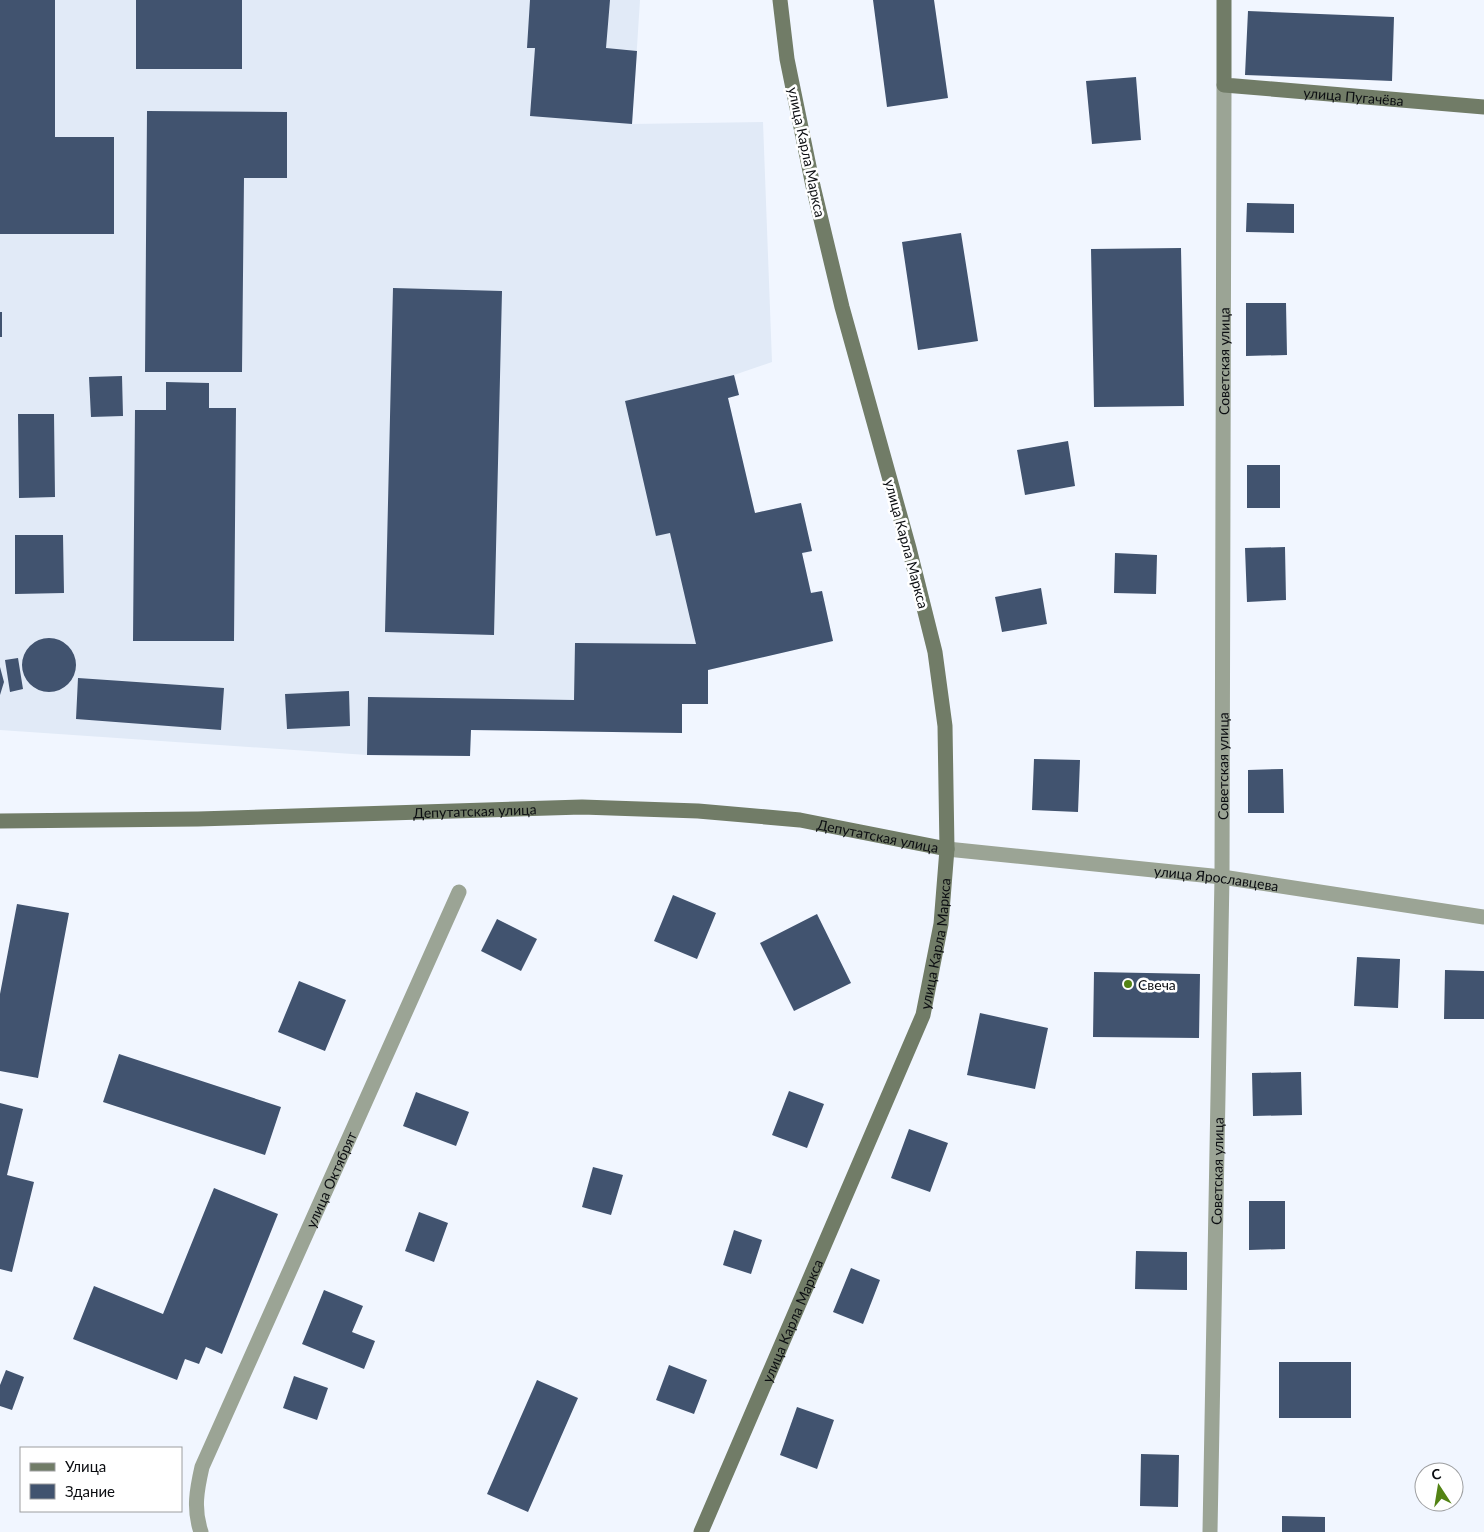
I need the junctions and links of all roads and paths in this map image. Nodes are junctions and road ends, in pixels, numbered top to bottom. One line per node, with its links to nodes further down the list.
1 (780, 0): 6 (main road, улица Карла Маркса)
2 (1224, 0): 3 (main road, Советская улица)
3 (1224, 85): 4 (main road, улица Пугачёва); 7 (street, Советская улица)
4 (1484, 107)
5 (0, 821): 6 (main road, Депутатская улица)
6 (947, 849): 7 (street, улица Ярославцева); 11 (main road, улица Карла Маркса)
7 (1222, 877): 9 (street, улица Ярославцева); 12 (street, Советская улица)
8 (459, 892): 10 (street, улица Октябрят)
9 (1484, 917)
10 (201, 1532)
11 (702, 1532)
12 (1210, 1532)

